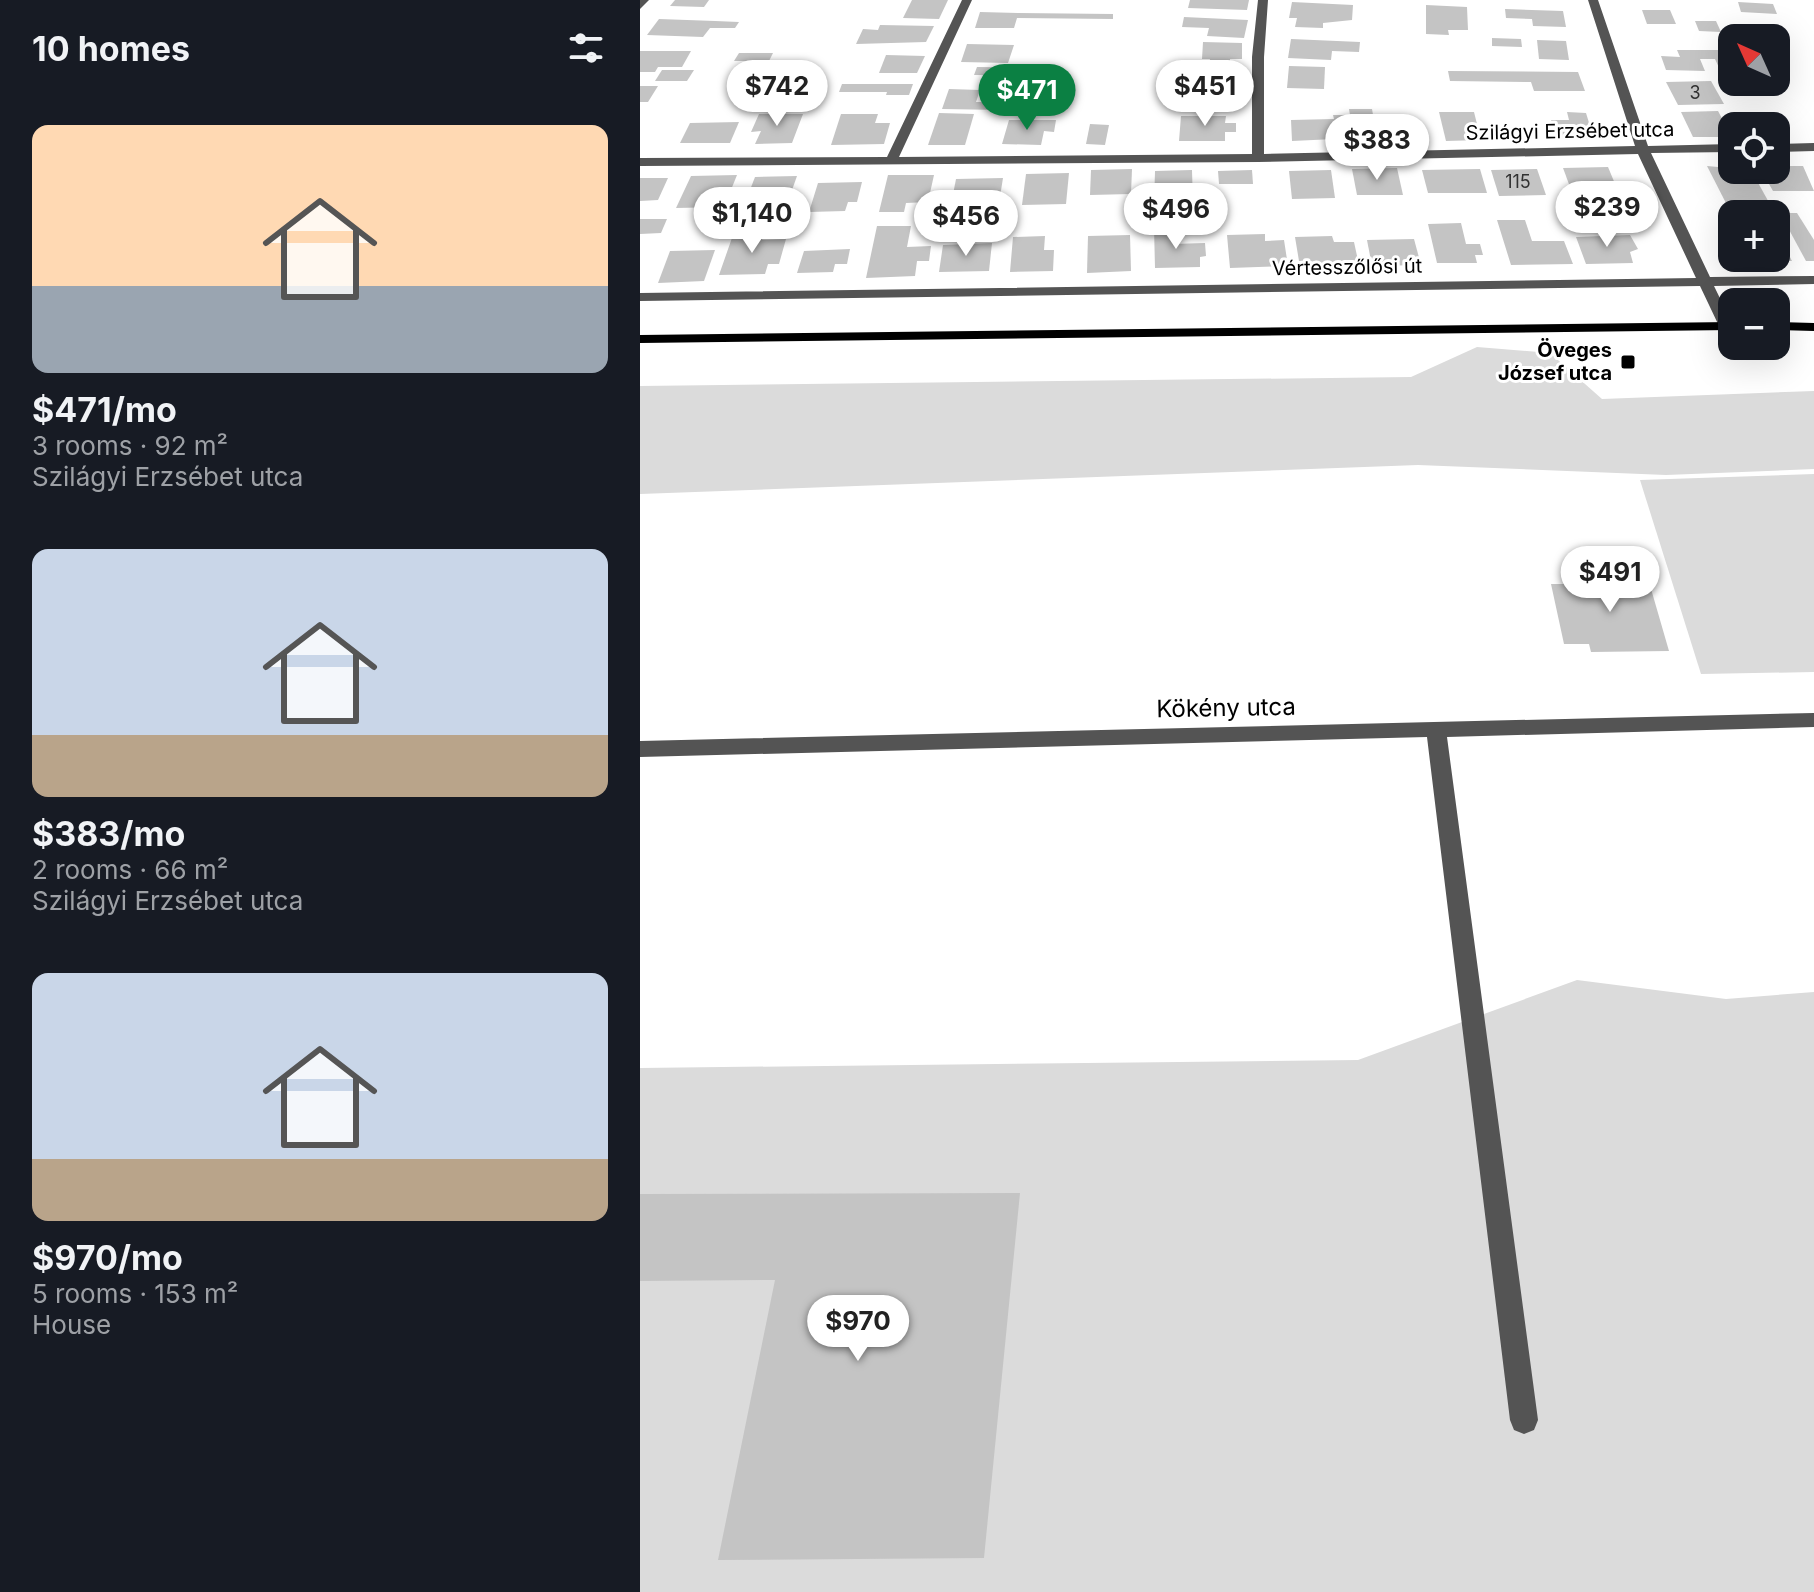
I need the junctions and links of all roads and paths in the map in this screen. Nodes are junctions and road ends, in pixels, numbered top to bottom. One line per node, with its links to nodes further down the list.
1 (644, 0): 5 (street)
2 (967, 0): 11 (street)
3 (1263, 0): 10 (street)
4 (1593, 0): 7 (street)
5 (640, 6)
6 (1814, 147): 9 (street)
7 (1642, 148): 8 (street, Szilágyi Erzsébet utca); 10 (street, Szilágyi Erzsébet utca); 14 (street)
8 (1718, 148)
9 (1790, 148)
10 (1258, 158): 11 (street, Szilágyi Erzsébet utca)
11 (891, 161): 12 (street, Szilágyi Erzsébet utca)
12 (640, 162)
13 (1814, 280): 14 (street, Vértesszőlősi út)
14 (1702, 282): 15 (street, Vértesszőlősi út); 16 (street)
15 (640, 297)
16 (1718, 308)
17 (1718, 326): 20 (main road)
18 (1790, 326): 19 (main road)
19 (1814, 327)
20 (640, 339)
21 (1814, 720): 22 (street, Kökény utca)
22 (1436, 729): 23 (street, Kökény utca); 24 (street)
23 (640, 749)
24 (1524, 1420)

